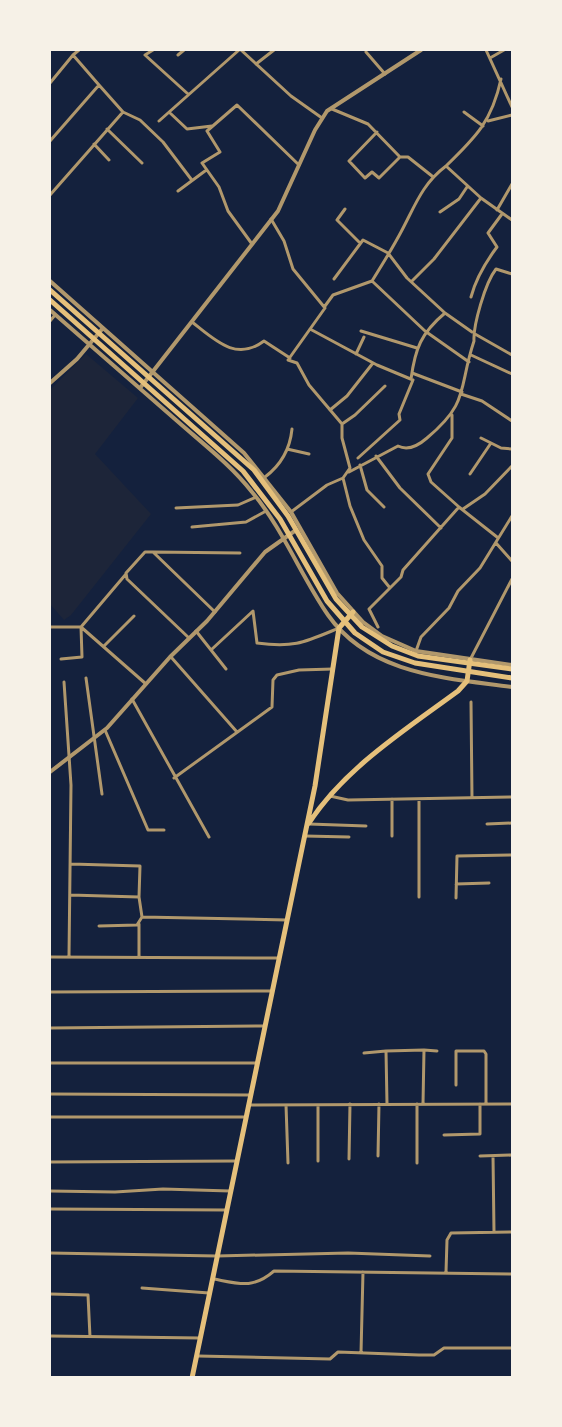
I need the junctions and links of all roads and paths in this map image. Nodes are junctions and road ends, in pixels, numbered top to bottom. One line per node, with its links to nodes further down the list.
1 (79, 50): 10 (street)
2 (149, 50): 18 (street)
3 (184, 50): 11 (street)
4 (240, 50): 13 (street); 18 (street)
5 (274, 50): 13 (street)
6 (421, 50): 14 (street)
7 (486, 50): 12 (street)
8 (504, 50): 12 (street)
9 (366, 52): 14 (street)
10 (73, 55): 16 (street); 17 (street)
11 (178, 55)
12 (490, 58): 15 (street)
13 (256, 64): 25 (street)
14 (385, 74): 20 (street)
15 (501, 80): 19 (street); 26 (street)
16 (50, 83)
17 (99, 85): 21 (street); 32 (street)
18 (189, 95): 22 (street)
19 (512, 107)
20 (330, 108): 25 (street); 31 (street)
21 (123, 112): 30 (street); 41 (street)
22 (169, 112): 27 (street); 28 (street)
23 (464, 112): 29 (street)
24 (513, 115): 26 (street)
25 (322, 118): 37 (street)
26 (487, 121): 29 (street)
27 (159, 122)
28 (212, 126): 37 (street); 39 (street)
29 (483, 126): 38 (street)
30 (107, 129): 33 (street); 36 (street)
31 (377, 132): 34 (street); 34 (street)
32 (50, 141)
33 (94, 144): 35 (street); 45 (street)
34 (400, 157): 40 (street)
35 (109, 160)
36 (142, 163)
37 (300, 166): 51 (street)
38 (446, 166): 40 (street); 43 (street)
39 (205, 171): 41 (street); 54 (street)
40 (432, 176): 55 (street)
41 (191, 179): 44 (street)
42 (513, 184): 48 (street)
43 (467, 187): 46 (street); 49 (street)
44 (178, 190)
45 (50, 195)
46 (481, 198): 48 (street); 60 (street)
47 (345, 209): 53 (street)
48 (497, 210): 50 (street)
49 (440, 212)
50 (502, 214): 52 (street); 62 (street)
51 (271, 219): 54 (street); 64 (street)
52 (513, 220)
53 (360, 243): 55 (street); 57 (street)
54 (252, 244): 69 (street)
55 (388, 253): 59 (street); 60 (street)
56 (513, 274): 74 (street)
57 (334, 279)
58 (50, 281): 70 (street)
59 (372, 281): 64 (street); 73 (street)
60 (412, 281): 66 (street)
61 (50, 290): 144 (main road)
62 (471, 297)
63 (50, 300): 148 (main road)
64 (324, 306): 71 (street)
65 (50, 310): 67 (street)
66 (445, 313): 73 (street); 74 (street)
67 (55, 315): 68 (street); 76 (street)
68 (50, 321)
69 (192, 322): 81 (street); 85 (street)
70 (103, 328): 76 (street); 85 (street)
71 (310, 329): 78 (street); 81 (street)
72 (361, 331): 77 (street)
73 (425, 331): 77 (street); 82 (street)
74 (473, 333): 79 (street); 80 (street)
75 (364, 337): 78 (street)
76 (89, 344): 88 (street); 90 (street)
77 (417, 348): 84 (street)
78 (356, 354): 83 (street)
79 (470, 355): 82 (street); 86 (street)
80 (513, 355)
81 (290, 358): 92 (street)
82 (469, 362): 91 (street)
83 (373, 363): 87 (street); 92 (street)
84 (412, 373): 87 (street); 91 (street)
85 (153, 374): 90 (street); 108 (street)
86 (513, 374)
87 (411, 379): 103 (street)
88 (50, 383)
89 (385, 386): 95 (street)
90 (140, 388): 110 (street)
91 (461, 393): 93 (street); 94 (street)
92 (330, 410): 95 (street)
93 (452, 413): 102 (street); 113 (street)
94 (513, 421)
95 (342, 424): 106 (street)
96 (292, 429): 99 (street)
97 (481, 438): 98 (street)
98 (490, 443): 100 (street); 107 (street)
99 (287, 449): 101 (street); 108 (street)
100 (513, 449)
101 (309, 454)
102 (376, 456): 104 (street); 119 (street)
103 (358, 458)
104 (360, 465): 106 (street); 111 (street)
105 (513, 466): 113 (street)
106 (349, 472): 109 (street)
107 (470, 474)
108 (265, 477): 115 (street)
109 (343, 478): 115 (street); 128 (street)
110 (256, 497): 112 (street); 114 (street)
111 (384, 507)
112 (176, 508)
113 (461, 508): 119 (street); 120 (street)
114 (266, 511): 117 (street); 121 (street)
115 (291, 512): 118 (street)
116 (513, 516): 120 (street)
117 (192, 527)
118 (299, 527): 121 (street); 130 (street)
119 (441, 528): 128 (street)
120 (497, 537): 122 (street)
121 (283, 539): 129 (street); 135 (street)
122 (496, 543): 125 (street); 140 (street)
123 (153, 552): 124 (street); 126 (street); 129 (street)
124 (240, 553)
125 (513, 561)
126 (126, 574): 133 (street); 137 (street)
127 (513, 579): 143 (street)
128 (390, 588): 134 (street)
129 (215, 612): 136 (street)
130 (352, 612): 135 (main road); 140 (street)
131 (134, 616): 138 (street)
132 (50, 627): 133 (street)
133 (81, 627): 138 (street); 142 (street)
134 (378, 627)
135 (339, 628): 139 (street); 146 (main road); 149 (street)
136 (196, 631): 137 (street); 139 (street)
137 (189, 638): 141 (street)
138 (105, 645): 151 (street)
139 (211, 650): 145 (street)
140 (416, 651): 143 (street)
141 (170, 657): 151 (street); 156 (street)
142 (61, 659)
143 (470, 660): 144 (street); 149 (main road)
144 (513, 667)
145 (226, 669)
146 (333, 669): 156 (street); 169 (main road)
147 (86, 678): 157 (street)
148 (513, 678)
149 (467, 681): 152 (street); 162 (main road)
150 (64, 682): 158 (street)
151 (146, 684): 153 (street)
152 (513, 687)
153 (132, 699): 155 (street); 160 (street)
154 (471, 702): 164 (street)
155 (105, 730): 157 (street); 171 (street)
156 (237, 732): 160 (street)
157 (93, 741): 158 (street); 161 (street)
158 (69, 758): 159 (street); 177 (street)
159 (50, 772)
160 (174, 778): 174 (street)
161 (102, 794)
162 (330, 796): 166 (street); 169 (main road)
163 (513, 797): 164 (street)
164 (472, 798): 165 (street)
165 (419, 799): 166 (street); 182 (street)
166 (392, 800): 173 (street)
167 (513, 823): 168 (street)
168 (487, 824)
169 (308, 826): 170 (street); 172 (main road)
170 (366, 826)
171 (164, 830)
172 (305, 836): 175 (street); 185 (main road)
173 (392, 836)
174 (209, 837)
175 (350, 837)
176 (513, 855): 179 (street)
177 (70, 864): 180 (street); 181 (street)
178 (489, 883): 179 (street)
179 (456, 884): 183 (street)
180 (70, 895): 181 (street); 188 (street)
181 (139, 897): 184 (street)
182 (419, 897)
183 (456, 898)
184 (142, 917): 185 (street); 186 (street)
185 (287, 920): 191 (main road)
186 (139, 922): 187 (street); 189 (street)
187 (99, 926)
188 (69, 956): 189 (street); 190 (street)
189 (139, 956): 191 (street)
190 (50, 957)
191 (279, 958): 192 (main road)
192 (272, 991): 193 (street); 194 (main road)
193 (50, 992)
194 (264, 1026): 195 (street); 201 (main road)
195 (50, 1028)
196 (424, 1050): 197 (street); 198 (street); 209 (street)
197 (437, 1050)
198 (386, 1051): 199 (street); 207 (street)
199 (364, 1053)
200 (50, 1063): 201 (street)
201 (257, 1064): 204 (main road)
202 (456, 1085): 211 (street)
203 (50, 1094): 204 (street)
204 (250, 1095): 213 (main road)
205 (350, 1104): 206 (street); 215 (street); 223 (street)
206 (379, 1104): 207 (street); 220 (street)
207 (387, 1104): 208 (street)
208 (417, 1104): 209 (street); 228 (street)
209 (423, 1104): 210 (street)
210 (480, 1104): 211 (street); 218 (street)
211 (486, 1104): 212 (street)
212 (513, 1104)
213 (248, 1105): 214 (street); 217 (main road)
214 (286, 1105): 215 (street); 227 (street)
215 (318, 1105): 225 (street)
216 (50, 1117): 217 (street)
217 (245, 1118): 224 (main road)
218 (444, 1135)
219 (513, 1155): 222 (street)
220 (378, 1156)
221 (480, 1156): 222 (street)
222 (493, 1156): 233 (street)
223 (349, 1159)
224 (236, 1161): 226 (street); 230 (main road)
225 (318, 1161)
226 (50, 1162)
227 (288, 1163)
228 (417, 1163)
229 (50, 1191): 230 (street)
230 (230, 1191): 232 (main road)
231 (50, 1209): 232 (street)
232 (226, 1210): 236 (main road)
233 (494, 1232): 234 (street); 239 (street)
234 (513, 1232)
235 (50, 1253): 236 (street)
236 (217, 1256): 237 (street); 241 (main road)
237 (430, 1256)
238 (363, 1272): 239 (street); 241 (street); 249 (street)
239 (446, 1272): 240 (street)
240 (513, 1274)
241 (212, 1279): 243 (main road)
242 (142, 1288): 243 (street)
243 (209, 1293): 247 (main road)
244 (50, 1294): 246 (street)
245 (50, 1336): 246 (street)
246 (90, 1337): 247 (street)
247 (200, 1338): 250 (main road)
248 (513, 1348): 249 (street)
249 (361, 1353): 250 (street)
250 (196, 1355): 251 (main road)
251 (192, 1377)

